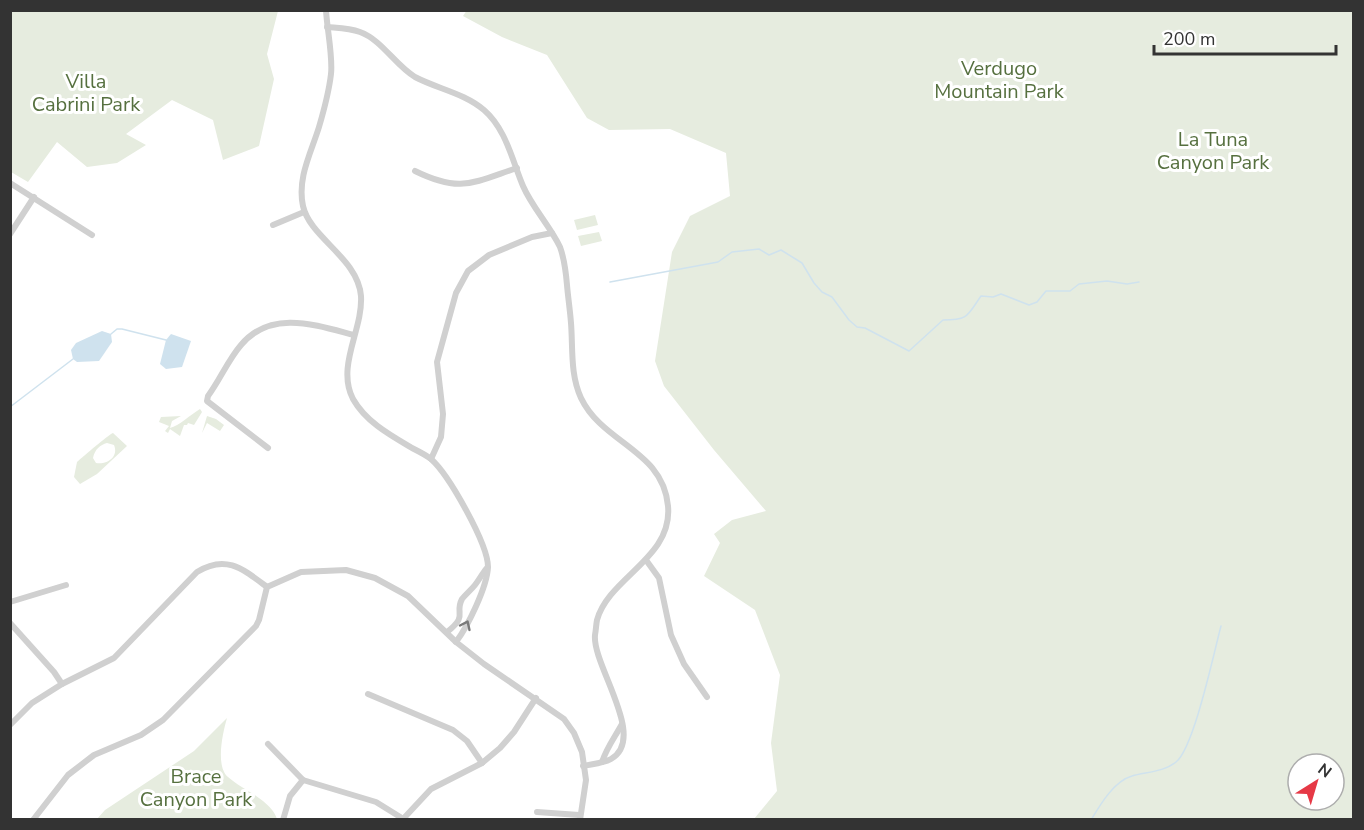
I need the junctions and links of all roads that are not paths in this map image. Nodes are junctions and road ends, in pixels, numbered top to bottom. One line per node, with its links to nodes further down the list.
1 (326, 10): 2 (street)
2 (327, 27): 3 (street); 7 (street)
3 (517, 168): 4 (street); 9 (street)
4 (415, 171)
5 (10, 183): 6 (street)
6 (34, 197): 10 (street); 11 (street)
7 (304, 212): 8 (street); 12 (street)
8 (273, 225)
9 (552, 233): 14 (street); 15 (street)
10 (10, 234)
11 (92, 235)
12 (354, 335): 13 (street); 14 (street)
13 (268, 448)
14 (431, 459): 16 (street)
15 (646, 560): 25 (street); 27 (street)
16 (488, 565): 21 (street); 22 (street, one-way to 16)
17 (66, 585): 19 (street)
18 (267, 587): 21 (street); 23 (street); 36 (street)
19 (10, 603)
20 (10, 623): 23 (street)
21 (447, 632): 22 (street)
22 (456, 642): 26 (street)
23 (62, 684): 28 (street)
24 (368, 694): 31 (street)
25 (707, 697)
26 (536, 698): 31 (street); 32 (street)
27 (622, 724): 30 (street); 30 (street)
28 (10, 725)
29 (268, 744): 33 (street)
30 (602, 762): 32 (street)
31 (482, 763): 38 (street)
32 (583, 766): 35 (street)
33 (303, 780): 37 (street); 38 (street)
34 (537, 812): 35 (street)
35 (579, 817)
36 (33, 819)
37 (283, 819)
38 (404, 819)

